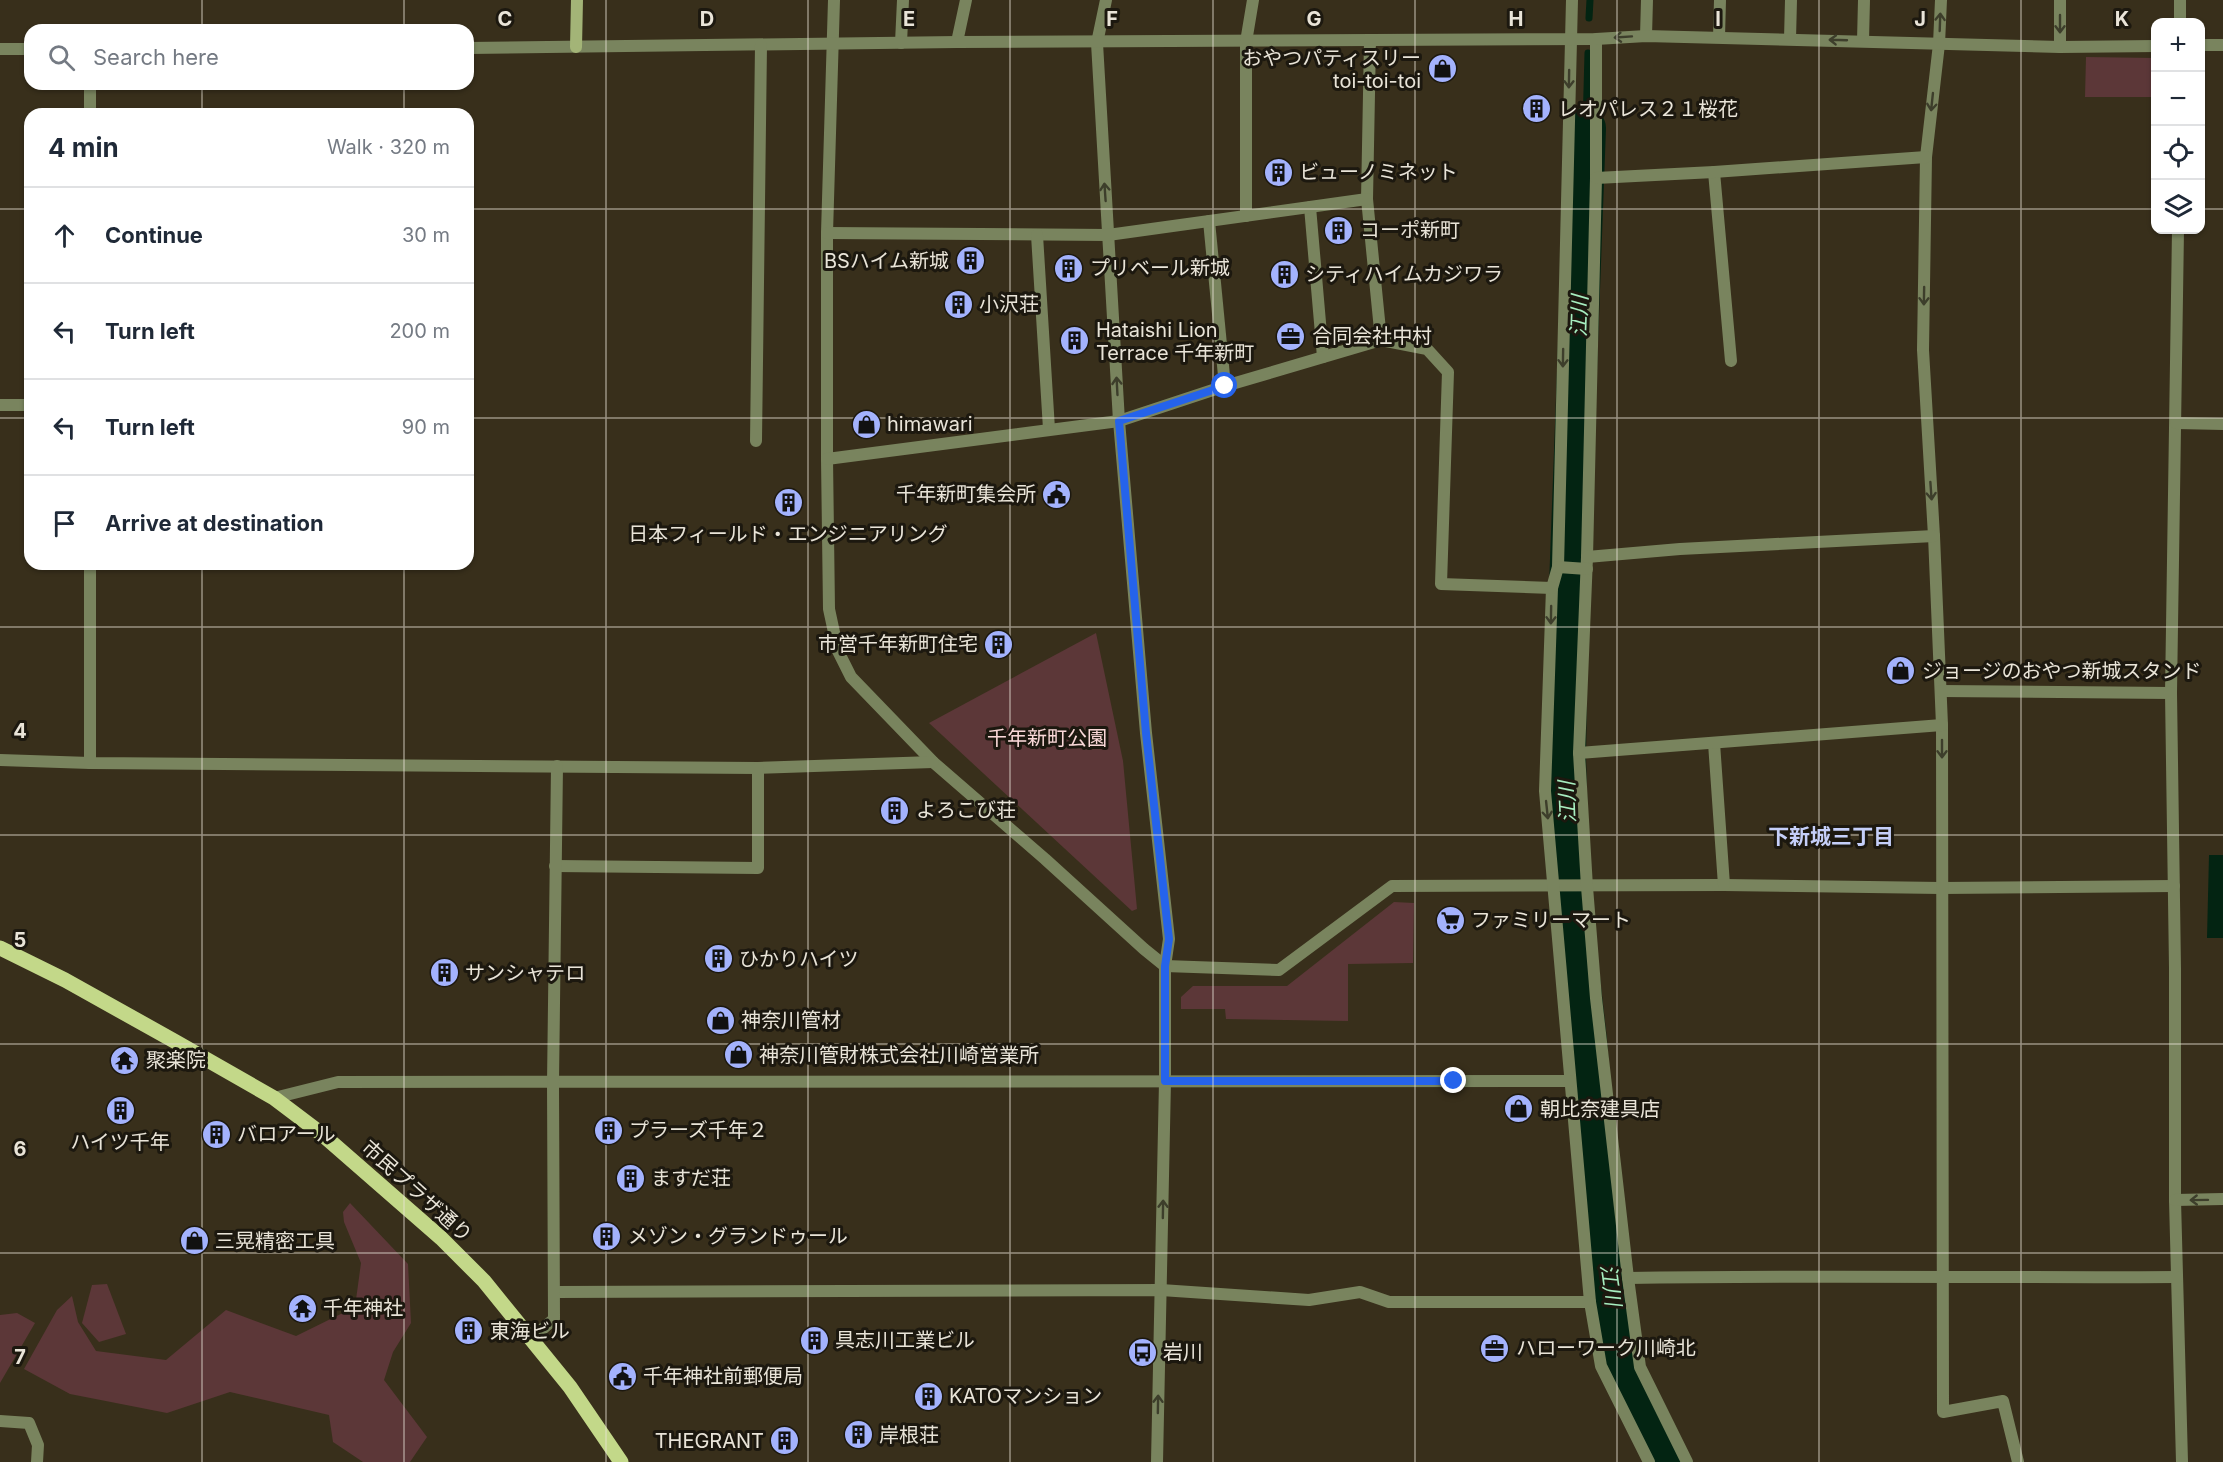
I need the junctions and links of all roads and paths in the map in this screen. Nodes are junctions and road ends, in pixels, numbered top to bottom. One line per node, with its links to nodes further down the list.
1 (577, 0): 35 (street)
2 (834, 0): 27 (street)
3 (903, 0): 25 (street)
4 (966, 0): 23 (street)
5 (1106, 0): 26 (street)
6 (1253, 0): 24 (street)
7 (1572, 0): 18 (street)
8 (1647, 0): 16 (street)
9 (1720, 0): 17 (street)
10 (1791, 0): 20 (street)
11 (1864, 0): 22 (street)
12 (1941, 0): 28 (street, one-way to 12)
13 (2060, 0): 33 (street, one-way to 33)
14 (2180, 0): 15 (street)
15 (2180, 18)
16 (1646, 36): 17 (street); 19 (street, one-way to 19)
17 (1719, 38): 20 (street)
18 (1570, 39): 19 (street); 21 (street); 65 (street, one-way to 65)
19 (1596, 39): 42 (street)
20 (1790, 39): 22 (street, one-way to 20)
21 (1370, 41): 24 (street); 43 (street)
22 (1863, 41): 28 (street)
23 (957, 42): 25 (street); 26 (street)
24 (1246, 42): 26 (street); 45 (street)
25 (901, 43): 27 (street)
26 (1096, 43): 50 (street, one-way to 26)
27 (833, 44): 29 (street); 47 (street)
28 (1939, 44): 33 (street); 40 (street, one-way to 40)
29 (761, 45): 35 (street); 61 (street)
30 (2205, 45): 31 (street)
31 (2223, 45)
32 (2151, 46): 33 (street)
33 (2060, 47)
34 (474, 48): 35 (street)
35 (576, 48)
36 (0, 49): 37 (street)
37 (24, 49)
38 (90, 90): 39 (street)
39 (90, 108)
40 (1926, 157): 41 (street); 63 (street, one-way to 63)
41 (1714, 172): 42 (street); 53 (street)
42 (1596, 178): 64 (street)
43 (1367, 199): 44 (street); 51 (street)
44 (1310, 207): 45 (street); 52 (street)
45 (1246, 216): 46 (street)
46 (1209, 221): 50 (street); 54 (street)
47 (827, 233): 49 (street); 62 (street)
48 (2178, 234): 58 (street)
49 (1037, 235): 50 (street); 60 (street)
50 (1108, 236): 57 (street, one-way to 50)
51 (1381, 340): 52 (street); 67 (street)
52 (1323, 357): 54 (street)
53 (1731, 361)
54 (1225, 386): 57 (street)
55 (0, 405): 56 (street)
56 (24, 405)
57 (1119, 421): 60 (street); 85 (street)
58 (2176, 423): 59 (street); 69 (street)
59 (2223, 424)
60 (1049, 429): 62 (street)
61 (756, 441)
62 (827, 459): 74 (street)
63 (1934, 536): 64 (street); 68 (street)
64 (1587, 563): 65 (street); 72 (street)
65 (1558, 567): 67 (street)
66 (90, 570): 75 (street)
67 (1552, 588): 81 (street, one-way to 81)
68 (1941, 691): 69 (street); 70 (street)
69 (2171, 693): 80 (street)
70 (1942, 725): 71 (street); 83 (street, one-way to 83)
71 (1714, 743): 72 (street); 79 (street)
72 (1579, 753): 82 (street)
73 (0, 760): 75 (street)
74 (933, 762): 77 (street); 85 (street)
75 (90, 763): 76 (street)
76 (557, 766): 77 (street); 78 (street)
77 (758, 768): 78 (street)
78 (555, 866): 88 (street)
79 (1724, 885): 82 (street); 83 (street)
80 (2174, 886): 83 (street); 91 (street)
81 (1555, 887): 82 (street); 85 (street); 87 (street)
82 (1587, 887): 93 (street)
83 (1941, 888): 94 (street)
84 (0, 948): 89 (main road, 市民プラザ通り)
85 (1165, 966): 86 (street)
86 (1165, 1081): 87 (street); 88 (street); 95 (street, one-way to 86)
87 (1570, 1081): 97 (street)
88 (553, 1083): 89 (street); 96 (street)
89 (274, 1098): 98 (main road, 市民プラザ通り)
90 (2223, 1199): 91 (street, one-way to 91)
91 (2175, 1200): 92 (street)
92 (2177, 1277): 94 (street); 106 (street)
93 (1628, 1278): 94 (street); 104 (street)
94 (1943, 1278): 105 (street)
95 (1161, 1290): 96 (street); 97 (street); 102 (street, one-way to 95)
96 (555, 1292): 98 (street)
97 (1590, 1302): 103 (street)
98 (532, 1338): 101 (main road, 市民プラザ通り)
99 (0, 1421): 100 (street)
100 (37, 1462)
101 (621, 1462)
102 (1157, 1462)
103 (1649, 1462)
104 (1687, 1462)
105 (2018, 1462)
106 (2182, 1462)

